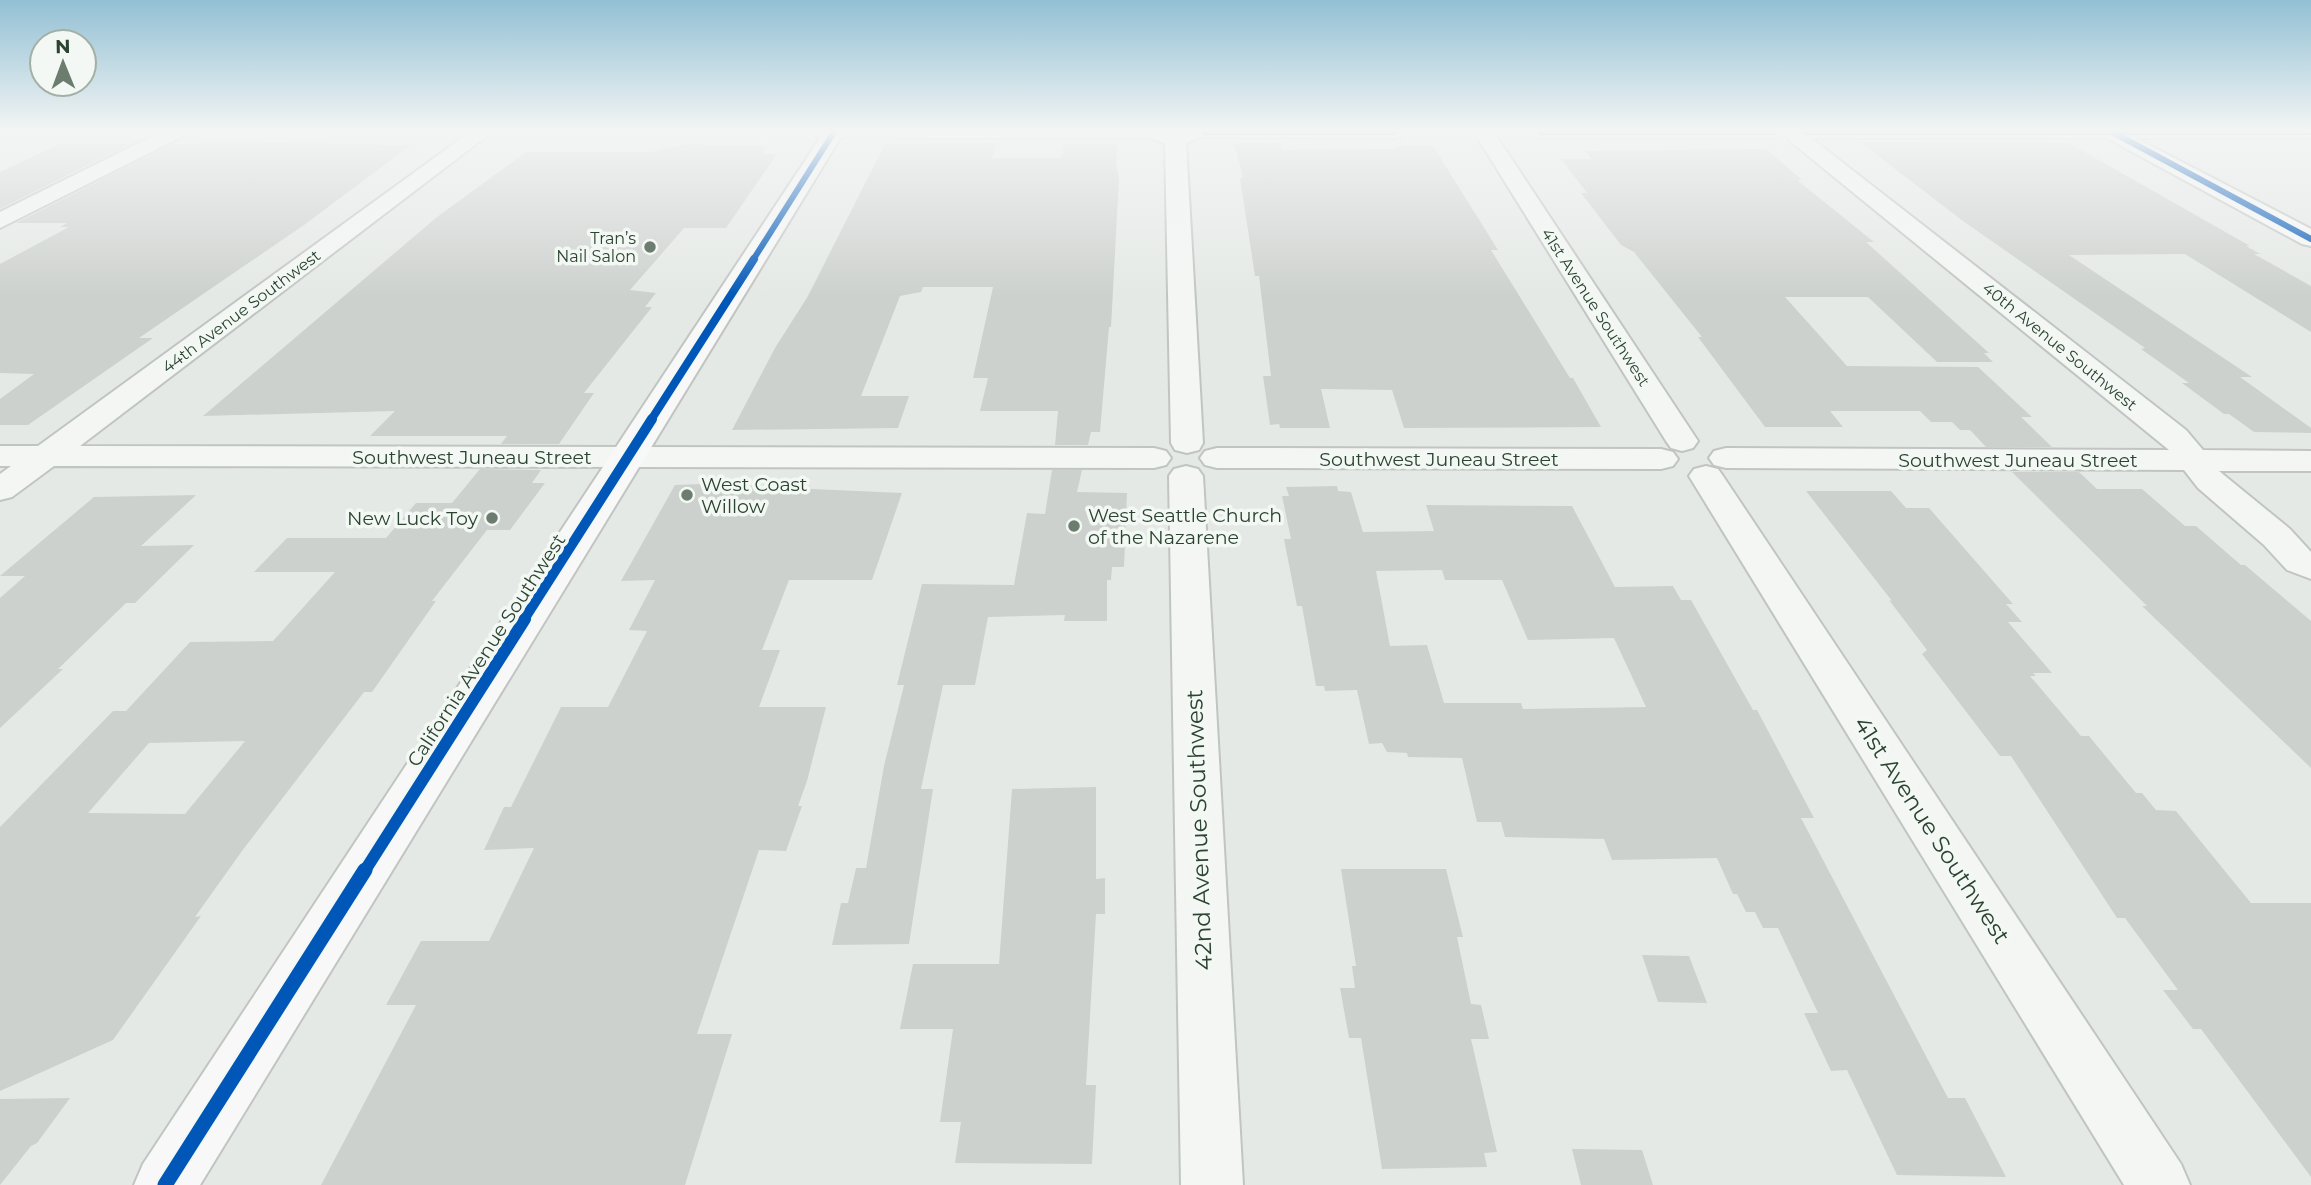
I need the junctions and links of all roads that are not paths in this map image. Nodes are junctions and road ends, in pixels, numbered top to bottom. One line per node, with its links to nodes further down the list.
1 (67, 187): 8 (street)
2 (408, 187): 10 (street, 44th Avenue Southwest)
3 (799, 187): 12 (main road, California Avenue Southwest)
4 (1181, 187): 13 (street, 42nd Avenue Southwest)
5 (1519, 187): 14 (street, 41st Avenue Southwest)
6 (1860, 187): 15 (street, 40th Avenue Southwest)
7 (2214, 187): 9 (main road)
8 (0, 221)
9 (2311, 239)
10 (47, 455): 11 (street, Southwest Juneau Street); 12 (street, Southwest Juneau Street); 17 (street, 44th Avenue Southwest)
11 (0, 456)
12 (629, 458): 13 (street, Southwest Juneau Street); 19 (main road, California Avenue Southwest)
13 (1186, 459): 14 (street, Southwest Juneau Street); 20 (street, 42nd Avenue Southwest)
14 (1694, 459): 15 (street, Southwest Juneau Street); 21 (street, 41st Avenue Southwest)
15 (2195, 461): 16 (street, Southwest Juneau Street); 18 (street, 40th Avenue Southwest)
16 (2311, 461)
17 (0, 490)
18 (2311, 568)
19 (165, 1185)
20 (1212, 1185)
21 (2159, 1185)

